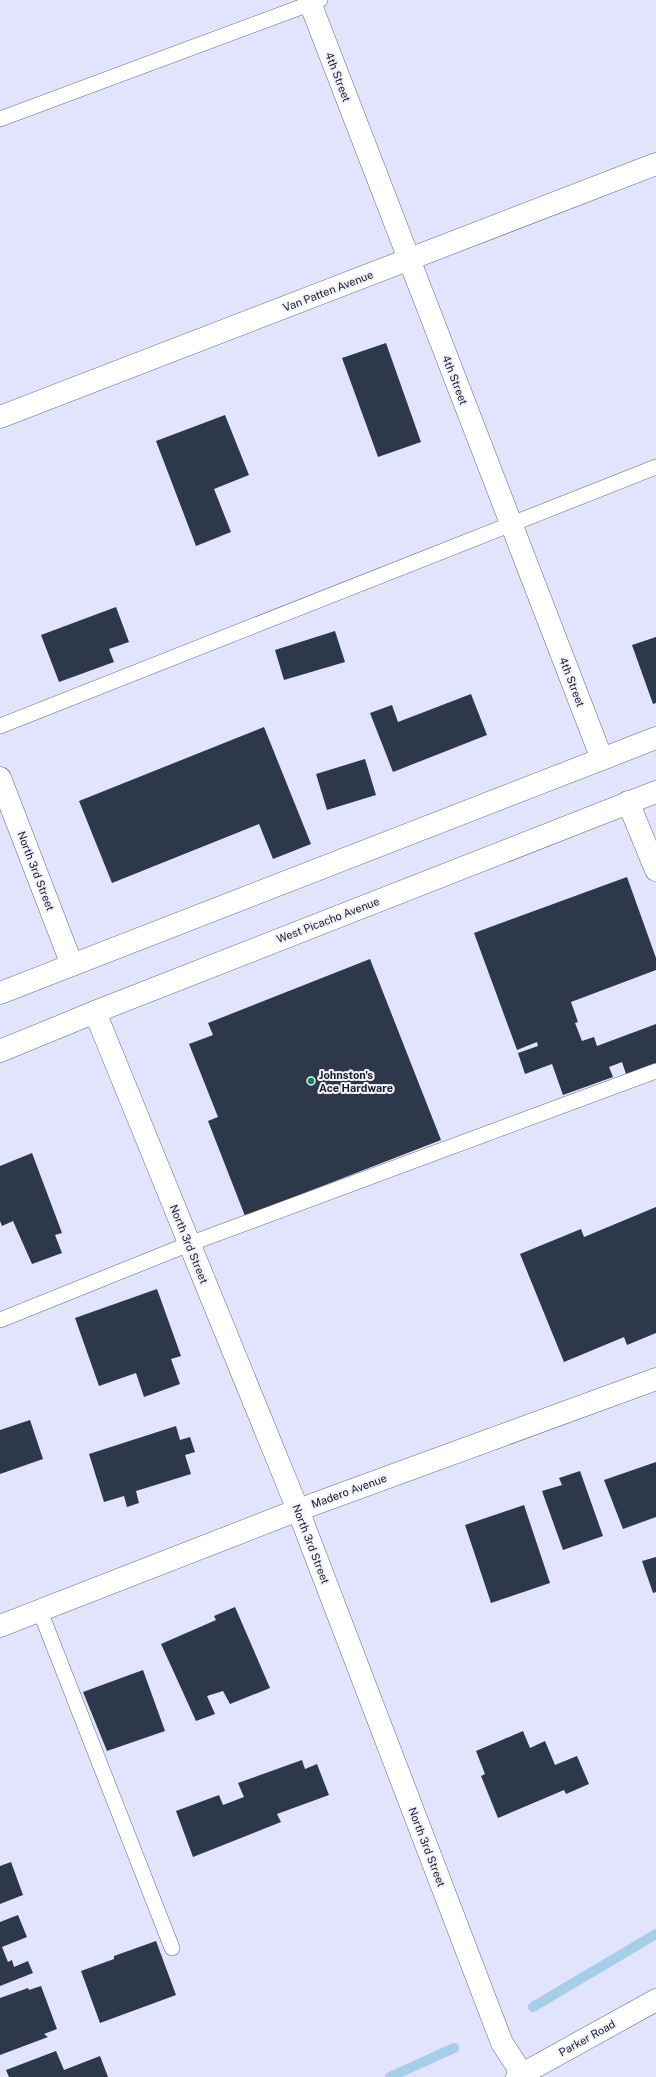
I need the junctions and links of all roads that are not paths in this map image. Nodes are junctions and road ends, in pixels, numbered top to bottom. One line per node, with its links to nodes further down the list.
1 (313, 1): 2 (lane); 4 (street, 4th Street)
2 (0, 119)
3 (656, 164): 4 (street, Van Patten Avenue)
4 (408, 260): 5 (street, Van Patten Avenue); 7 (street, 4th Street)
5 (0, 417)
6 (656, 467): 7 (lane)
7 (511, 524): 8 (lane); 10 (street, 4th Street)
8 (0, 726)
9 (656, 738): 10 (street)
10 (602, 759): 15 (street)
11 (0, 778): 15 (street, North 3rd Street)
12 (656, 792): 13 (street, West Picacho Avenue)
13 (628, 802): 14 (street); 17 (street, West Picacho Avenue)
14 (656, 870)
15 (72, 965): 16 (street)
16 (0, 993)
17 (95, 1012): 18 (street, West Picacho Avenue); 20 (street, North 3rd Street)
18 (0, 1051)
19 (656, 1071): 20 (lane)
20 (190, 1244): 21 (lane); 23 (street, North 3rd Street)
21 (0, 1320)
22 (656, 1380): 23 (street, Madero Avenue)
23 (298, 1510): 24 (street, Madero Avenue); 28 (street, North 3rd Street)
24 (40, 1611): 25 (street, Madero Avenue); 26 (lane)
25 (0, 1626)
26 (172, 1948)
27 (656, 2000): 28 (street, Parker Road)
28 (521, 2076)

